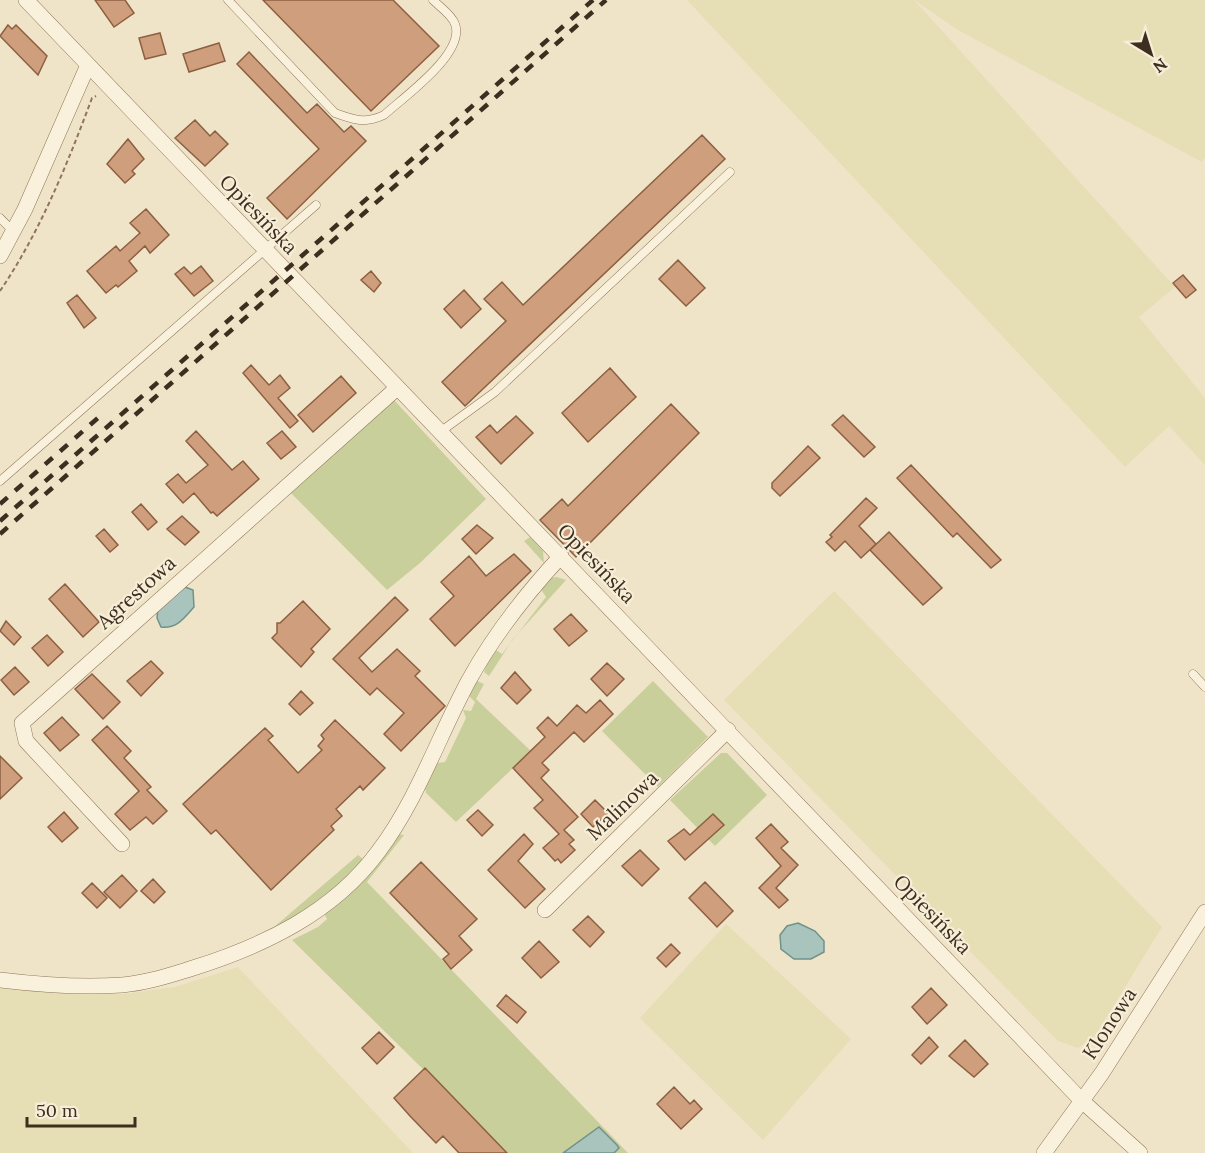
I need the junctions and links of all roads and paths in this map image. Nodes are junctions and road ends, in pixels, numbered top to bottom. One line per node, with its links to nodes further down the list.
1 (26, 0): 4 (street, Opiesińska)
2 (228, 0): 3 (lane)
3 (433, 0)
4 (88, 65): 5 (street, Opiesińska); 9 (street)
5 (114, 93): 10 (street, Opiesińska); 12 (path)
6 (730, 172): 14 (lane)
7 (316, 205): 10 (lane)
8 (0, 218): 9 (lane)
9 (14, 232): 11 (street)
10 (266, 251): 13 (street, Opiesińska); 15 (lane)
11 (0, 256)
12 (0, 291)
13 (397, 388): 14 (street, Opiesińska); 20 (street, Agrestowa)
14 (440, 432): 16 (street, Opiesińska)
15 (0, 481)
16 (561, 556): 19 (street, Opiesińska); 23 (street)
17 (1193, 674): 18 (lane)
18 (1205, 687)
19 (728, 730): 21 (street, Malinowa); 24 (street, Opiesińska)
20 (122, 844)
21 (545, 910)
22 (1205, 912): 24 (street, Klonowa)
23 (0, 980)
24 (1082, 1101): 25 (street, Klonowa); 26 (street, Opiesińska)
25 (1044, 1153)
26 (1140, 1153)

